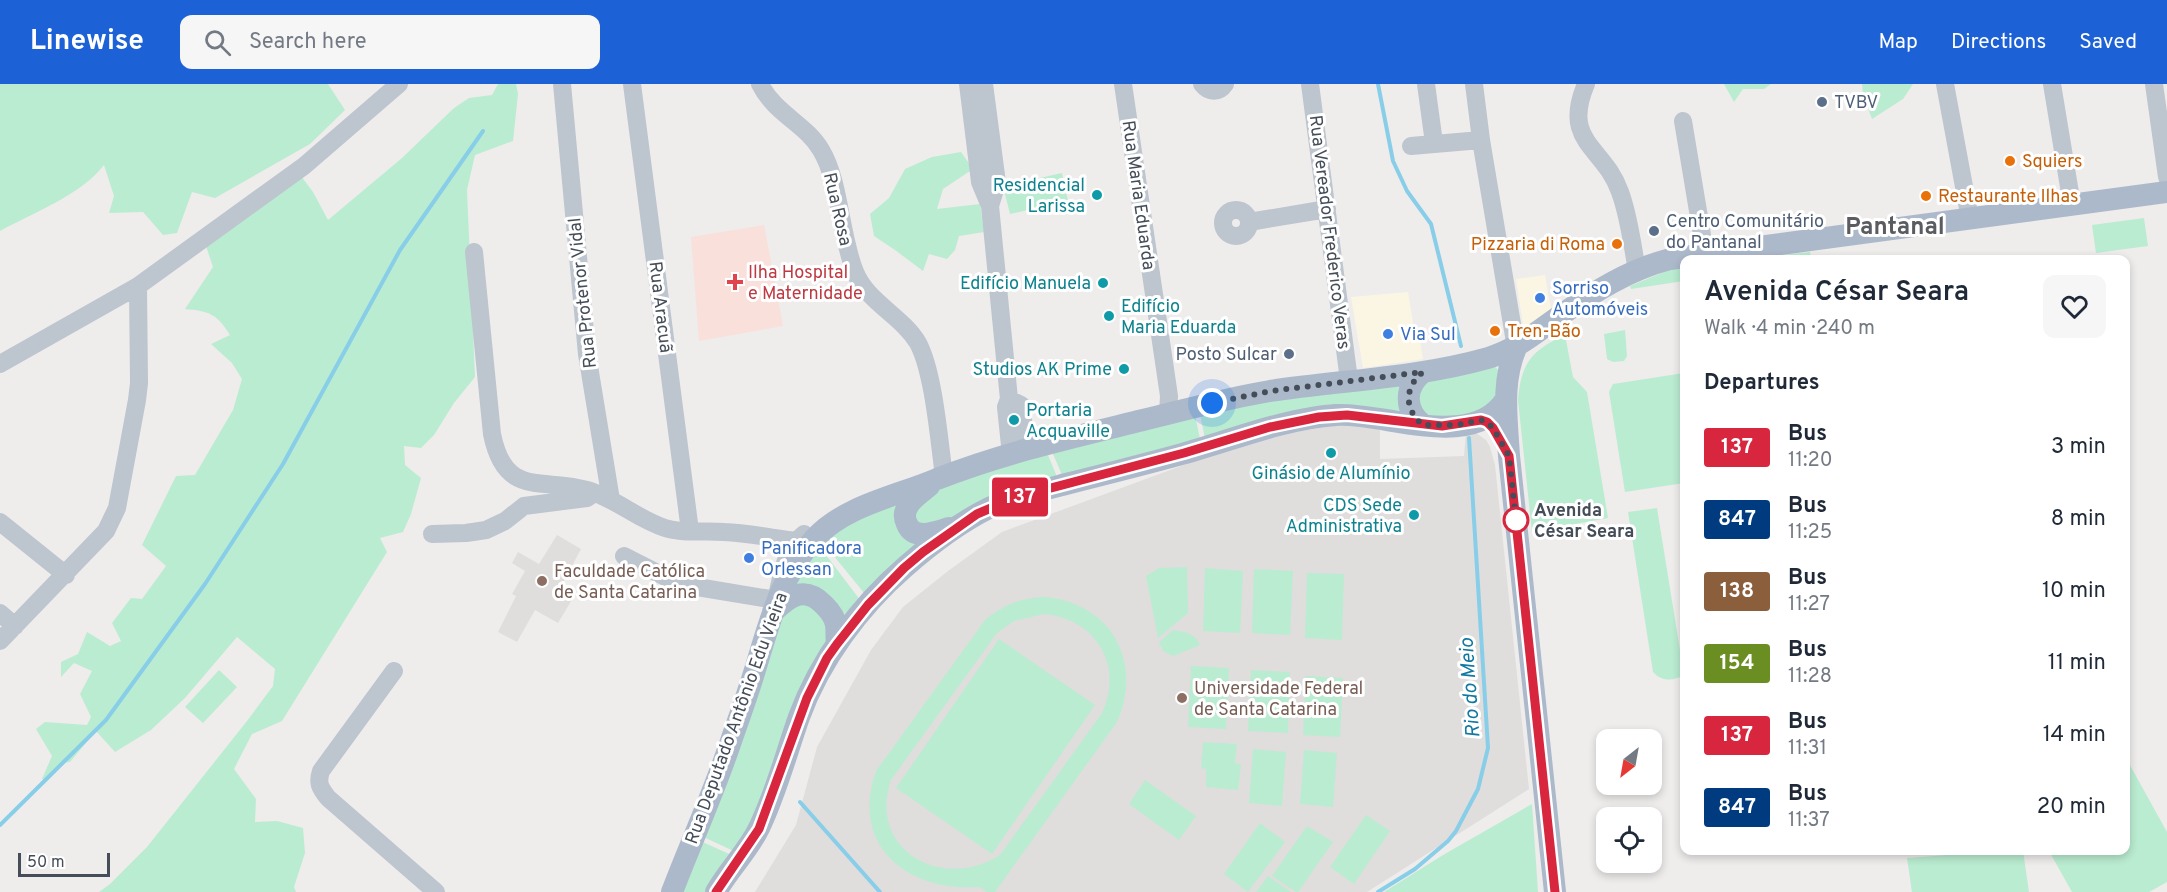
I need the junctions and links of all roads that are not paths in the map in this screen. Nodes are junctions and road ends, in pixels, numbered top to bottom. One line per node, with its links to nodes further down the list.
1 (399, 84): 33 (street)
2 (562, 84): 48 (street, Rua Protenor Vidal)
3 (632, 84): 52 (street, Rua Aracuã)
4 (760, 84): 46 (street, Rua Rosa)
5 (968, 84): 24 (street)
6 (984, 84): 24 (street)
7 (1123, 84): 41 (street, Rua Maria Eduarda)
8 (1202, 84): 9 (street)
9 (1225, 84)
10 (1310, 84): 25 (street, Rua Vereador Frederico Veras)
11 (1425, 84): 19 (street)
12 (1474, 84): 18 (street)
13 (1586, 84): 32 (street)
14 (1945, 84): 26 (street)
15 (2052, 84): 23 (street)
16 (2154, 84): 21 (street)
17 (1683, 122): 29 (street)
18 (1481, 140): 19 (street); 34 (street)
19 (1434, 144): 20 (street)
20 (1411, 146)
21 (2167, 177)
22 (2167, 192): 23 (main road)
23 (2072, 205): 26 (main road)
24 (990, 206): 44 (street)
25 (1327, 209): 27 (street); 39 (street, Rua Vereador Frederico Veras)
26 (1970, 219): 29 (main road)
27 (1249, 222)
28 (474, 252): 47 (street)
29 (1705, 253): 30 (main road)
30 (1693, 255)
31 (1680, 257): 32 (main road)
32 (1637, 270): 34 (main road)
33 (138, 286): 36 (street); 56 (street)
34 (1516, 348): 35 (main road); 38 (main road)
35 (1488, 358): 37 (main road); 38 (main road)
36 (0, 364)
37 (1423, 372): 39 (main road, Rua Deputado Antônio Edu Vieira); 43 (main road)
38 (1507, 376): 40 (main road)
39 (1349, 380): 41 (main road, Rua Deputado Antônio Edu Vieira)
40 (1506, 399): 42 (main road); 45 (main road)
41 (1168, 414): 44 (main road, Rua Deputado Antônio Edu Vieira)
42 (1481, 420): 43 (main road); 45 (main road)
43 (1423, 425): 51 (main road)
44 (1019, 453): 46 (main road, Rua Deputado Antônio Edu Vieira)
45 (1509, 456): 66 (main road)
46 (940, 478): 49 (main road, Rua Deputado Antônio Edu Vieira); 51 (main road)
47 (587, 500): 48 (street); 53 (street)
48 (611, 500): 52 (street)
49 (845, 515): 54 (street); 57 (main road, Rua Deputado Antônio Edu Vieira)
50 (0, 522): 56 (street)
51 (962, 524): 61 (main road)
52 (690, 531): 54 (street)
53 (432, 534)
54 (796, 541): 57 (street)
55 (624, 556): 57 (street)
56 (66, 575): 59 (street)
57 (774, 607): 61 (main road); 64 (main road, Rua Deputado Antônio Edu Vieira)
58 (0, 613): 59 (street)
59 (15, 626): 60 (street)
60 (0, 641)
61 (837, 644): 65 (main road)
62 (394, 671): 63 (street)
63 (436, 892)
64 (672, 892)
65 (716, 892)
66 (1555, 892)

